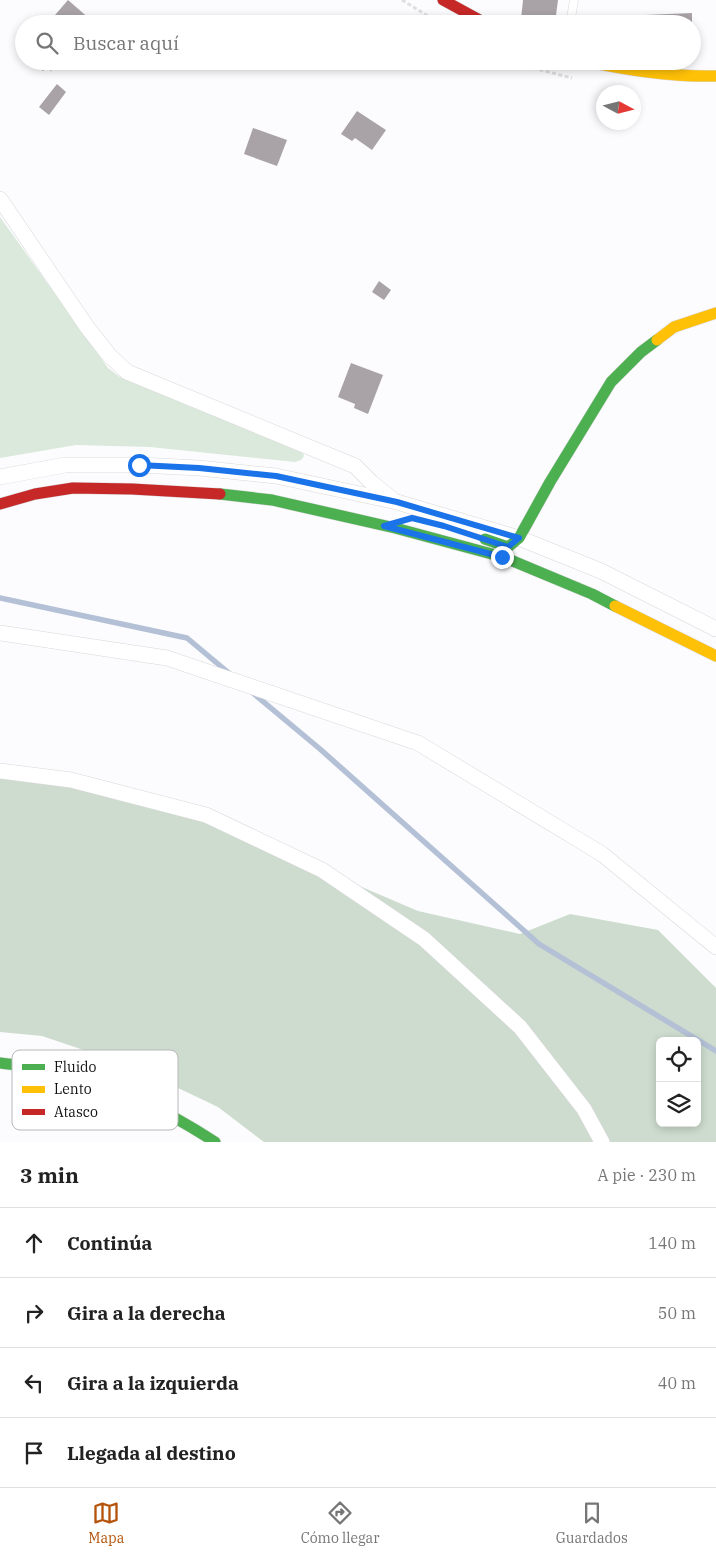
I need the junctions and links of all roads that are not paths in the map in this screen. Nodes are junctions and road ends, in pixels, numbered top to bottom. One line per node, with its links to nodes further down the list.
1 (443, 0): 3 (street)
2 (574, 0): 4 (lane)
3 (469, 15)
4 (572, 15)
5 (626, 70): 6 (street)
6 (716, 76)
7 (0, 199): 10 (street)
8 (716, 313): 13 (street)
9 (0, 477): 10 (street)
10 (397, 502): 13 (street)
11 (0, 504): 12 (street)
12 (384, 526): 13 (street); 16 (street)
13 (519, 538): 14 (street)
14 (716, 629)
15 (0, 633): 18 (street)
16 (716, 656)
17 (0, 771): 21 (street)
18 (716, 947)
19 (178, 1119): 20 (street)
20 (215, 1142)
21 (602, 1142)

